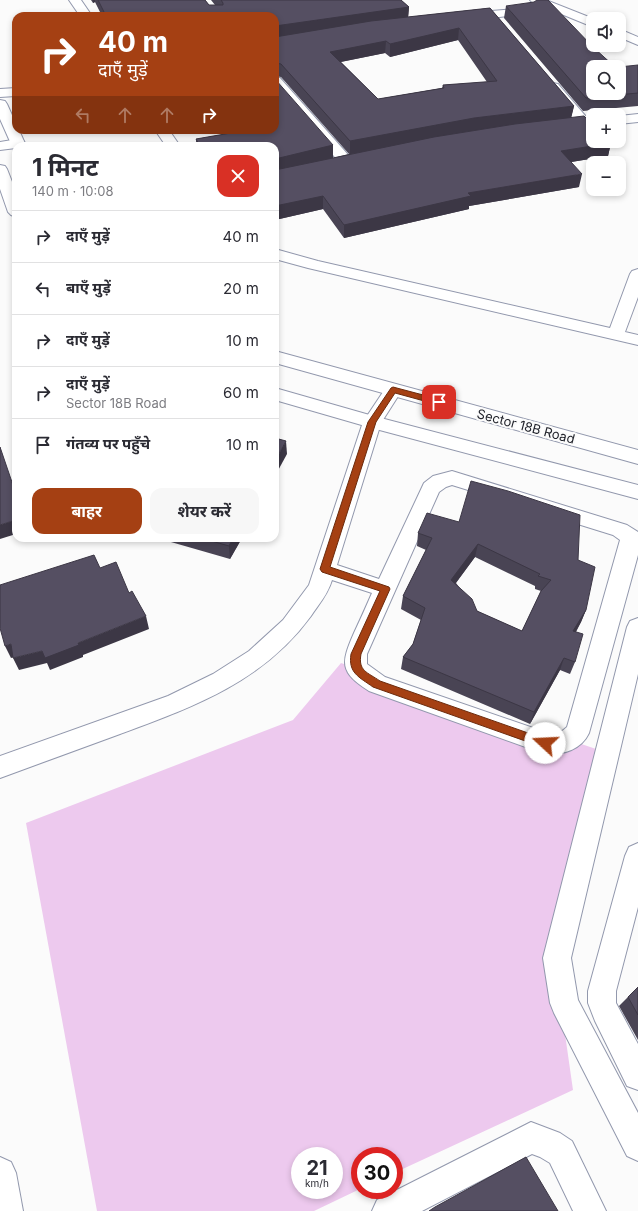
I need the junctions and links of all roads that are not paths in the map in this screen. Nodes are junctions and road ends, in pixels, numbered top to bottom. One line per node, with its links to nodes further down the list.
1 (75, 0): 4 (street)
2 (536, 0): 7 (street)
3 (528, 11): 5 (street)
4 (83, 12)
5 (492, 14): 6 (street); 8 (street)
6 (455, 18)
7 (586, 20)
8 (502, 26)
9 (626, 36): 10 (street)
10 (638, 41)
11 (548, 80): 18 (street)
12 (279, 86): 25 (street)
13 (12, 92): 14 (street)
14 (0, 93)
15 (0, 104): 21 (street)
16 (638, 118): 17 (street)
17 (626, 119)
18 (586, 120)
19 (586, 122): 20 (street)
20 (568, 124)
21 (12, 129)
22 (12, 145): 23 (street)
23 (0, 146)
24 (359, 157): 25 (street)
25 (345, 160): 26 (street)
26 (329, 164)
27 (0, 169): 28 (street)
28 (12, 201)
29 (279, 255): 31 (street)
30 (638, 274): 31 (street)
31 (616, 334): 32 (street)
32 (638, 340)
33 (279, 358): 34 (street, Sector 18B Road)
34 (393, 390): 36 (street); 37 (street, Sector 18B Road)
35 (279, 395): 36 (street)
36 (372, 422): 38 (street); 39 (street)
37 (638, 457)
38 (638, 492)
39 (325, 569): 40 (street); 42 (street)
40 (386, 589): 40 (street)
41 (638, 627): 45 (street)
42 (0, 767)
43 (638, 856): 44 (street)
44 (638, 1075)
45 (638, 1145)
46 (0, 1173): 47 (street)
47 (7, 1211)
48 (388, 1211): 49 (street)
49 (590, 1211)

